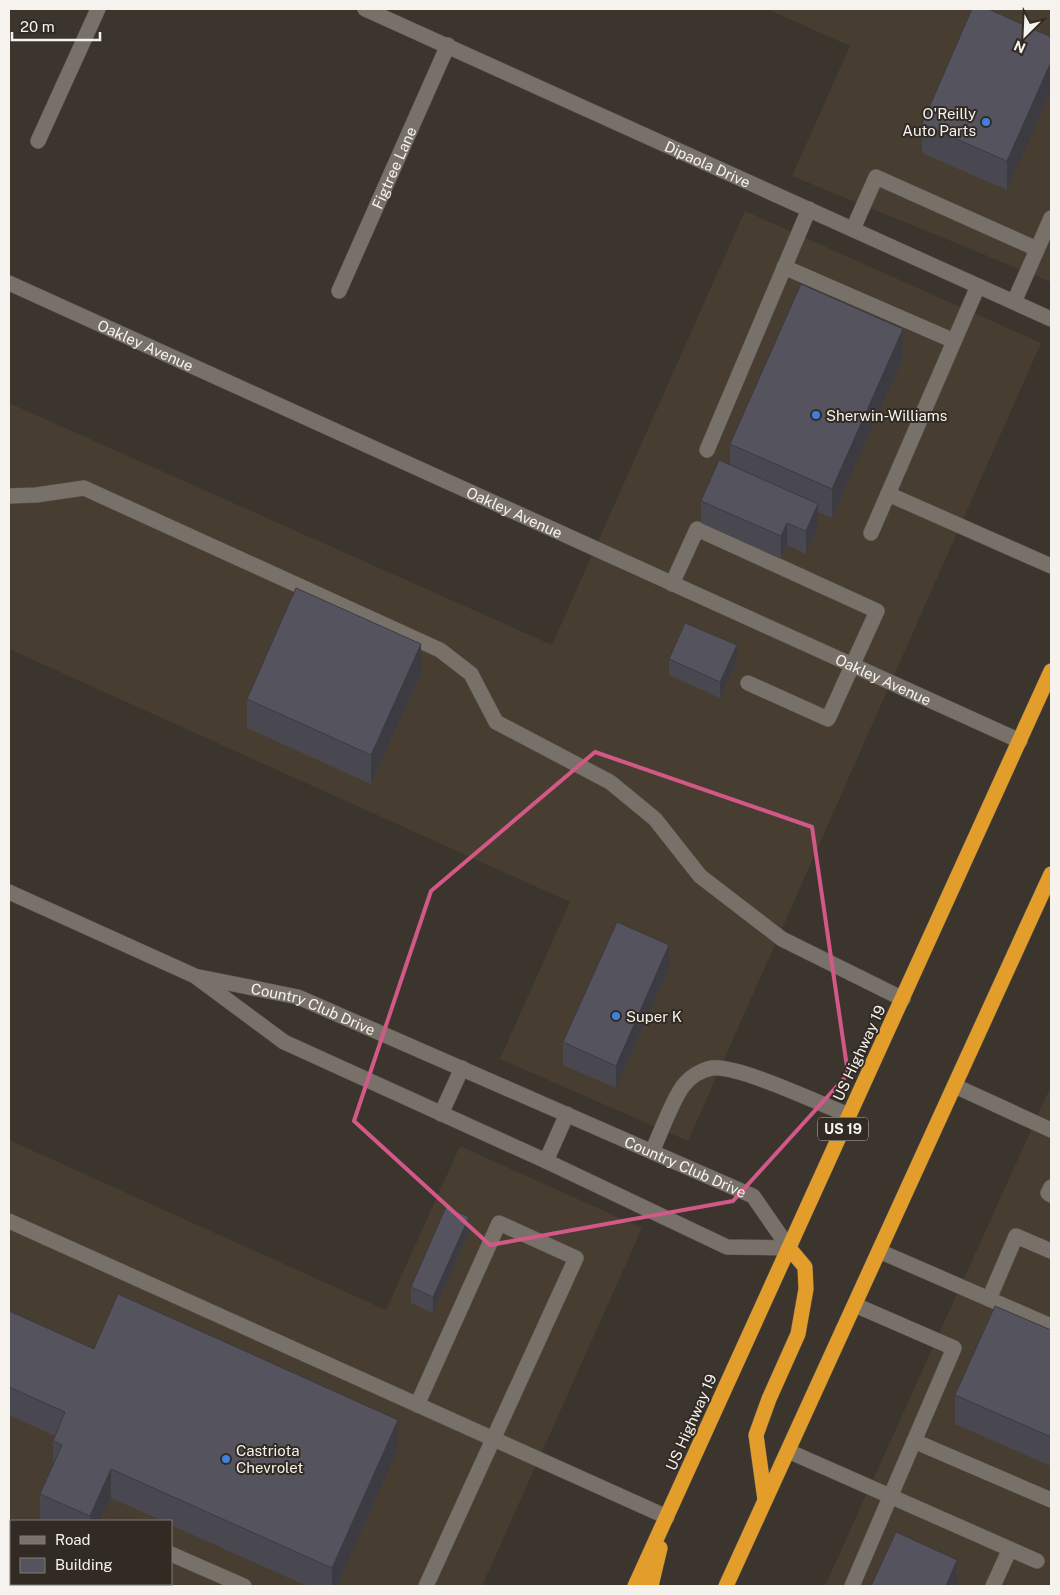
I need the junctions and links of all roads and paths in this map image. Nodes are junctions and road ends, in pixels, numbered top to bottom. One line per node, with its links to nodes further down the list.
1 (98, 9): 4 (street)
2 (365, 9): 3 (street, Dipaola Drive)
3 (448, 45): 5 (street, Dipaola Drive); 12 (street, Figtree Lane)
4 (38, 141)
5 (809, 209): 7 (street, Dipaola Drive); 9 (street)
6 (1051, 218): 8 (street)
7 (853, 229): 8 (street); 11 (street, Dipaola Drive)
8 (1037, 249): 13 (street)
9 (784, 267): 15 (street); 16 (street)
10 (9, 283): 21 (street, Oakley Avenue)
11 (978, 286): 13 (street, Dipaola Drive); 15 (street)
12 (339, 291)
13 (1014, 302): 14 (street, Dipaola Drive)
14 (1051, 319)
15 (954, 341): 17 (street)
16 (707, 450)
17 (888, 494): 19 (street); 20 (street)
18 (9, 496): 29 (street)
19 (871, 533)
20 (1051, 566)
21 (672, 584): 22 (street, Oakley Avenue); 22 (street)
22 (852, 666): 24 (street); 25 (street, Oakley Avenue)
23 (1051, 671): 25 (highway, US Highway 19 / US 19)
24 (748, 683)
25 (1020, 741): 29 (highway, US Highway 19 / US 19)
26 (1051, 874): 31 (highway)
27 (9, 892): 28 (street, Country Club Drive)
28 (195, 976): 30 (street, Country Club Drive); 32 (street, Country Club Drive)
29 (903, 999): 34 (highway, US Highway 19 / US 19)
30 (462, 1068): 32 (street); 33 (street, Country Club Drive)
31 (954, 1086): 35 (street); 42 (highway)
32 (441, 1114): 37 (street, Country Club Drive)
33 (567, 1114): 36 (street, Country Club Drive); 37 (street)
34 (849, 1116): 36 (street); 41 (highway, US Highway 19 / US 19)
35 (1051, 1130)
36 (652, 1152): 41 (street, Country Club Drive)
37 (546, 1161): 41 (street, Country Club Drive)
38 (1051, 1187): 39 (street)
39 (1051, 1195)
40 (9, 1221): 47 (street)
41 (789, 1248): 52 (highway); 54 (highway, US Highway 19 / US 19)
42 (879, 1251): 44 (street); 45 (highway)
43 (1051, 1251): 44 (street)
44 (989, 1299): 46 (street)
45 (855, 1305): 49 (street); 50 (highway)
46 (1051, 1326)
47 (417, 1405): 48 (street); 48 (street)
48 (493, 1439): 54 (street); 59 (street)
49 (914, 1440): 51 (street); 53 (street)
50 (788, 1451): 51 (street); 52 (highway)
51 (891, 1496): 55 (street); 63 (street)
52 (765, 1500): 62 (highway)
53 (1051, 1500)
54 (667, 1517): 60 (highway, US Highway 19 / US 19); 61 (highway)
55 (1010, 1549): 57 (street); 64 (street)
56 (172, 1554): 58 (street)
57 (1037, 1561)
58 (244, 1586)
59 (426, 1586)
60 (635, 1586)
61 (651, 1586)
62 (726, 1586)
63 (852, 1586)
64 (993, 1586)

